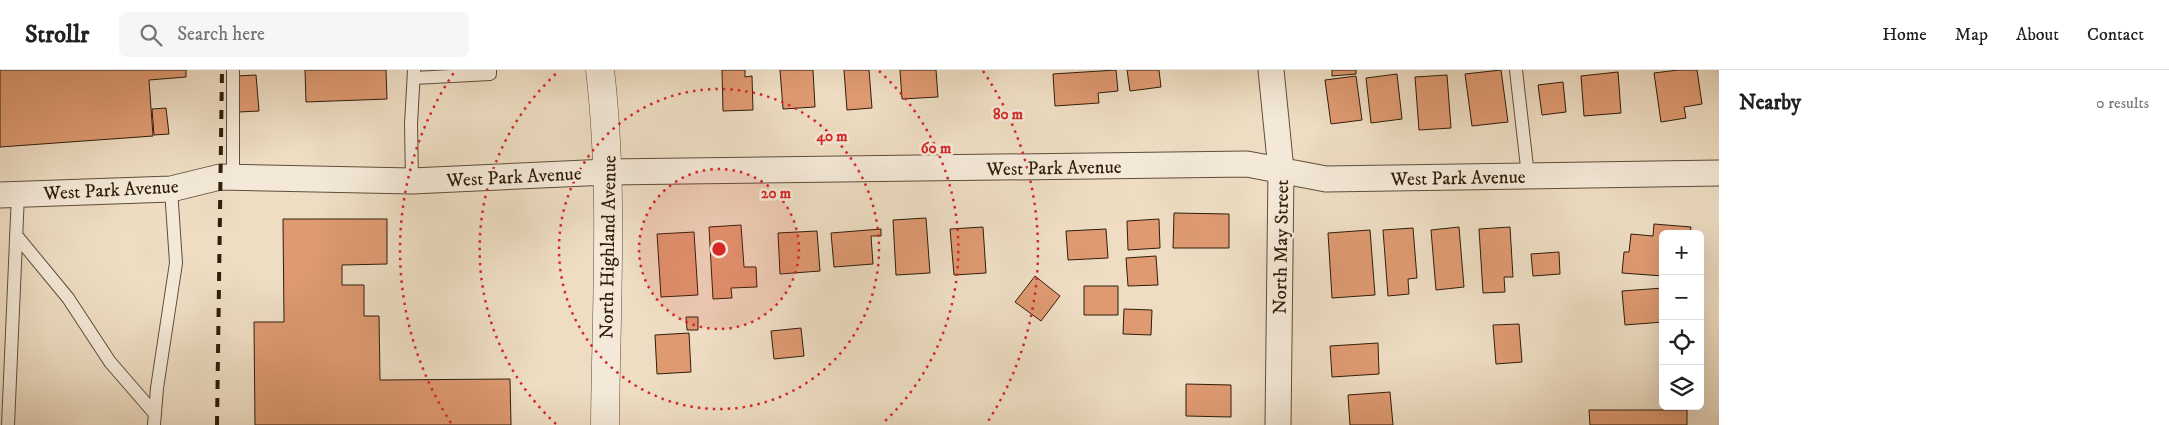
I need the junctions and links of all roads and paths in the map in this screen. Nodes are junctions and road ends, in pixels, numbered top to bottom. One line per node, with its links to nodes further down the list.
1 (232, 70): 11 (lane)
2 (490, 70): 6 (lane)
3 (600, 70): 8 (street, North Highland Avenue)
4 (1271, 70): 7 (street, North May Street)
5 (1516, 70): 10 (lane)
6 (414, 74): 12 (lane)
7 (1281, 170): 8 (street, West Park Avenue); 10 (street, West Park Avenue); 19 (street, North May Street)
8 (608, 172): 12 (street, West Park Avenue); 18 (street, North Highland Avenue)
9 (1719, 173): 10 (street, West Park Avenue)
10 (1528, 176)
11 (233, 178): 12 (street, West Park Avenue); 13 (street, West Park Avenue)
12 (412, 181)
13 (171, 189): 14 (street, West Park Avenue); 16 (lane)
14 (9, 194): 15 (lane)
15 (16, 235): 16 (lane); 17 (lane)
16 (155, 420)
17 (8, 425)
18 (605, 425)
19 (1278, 425)

